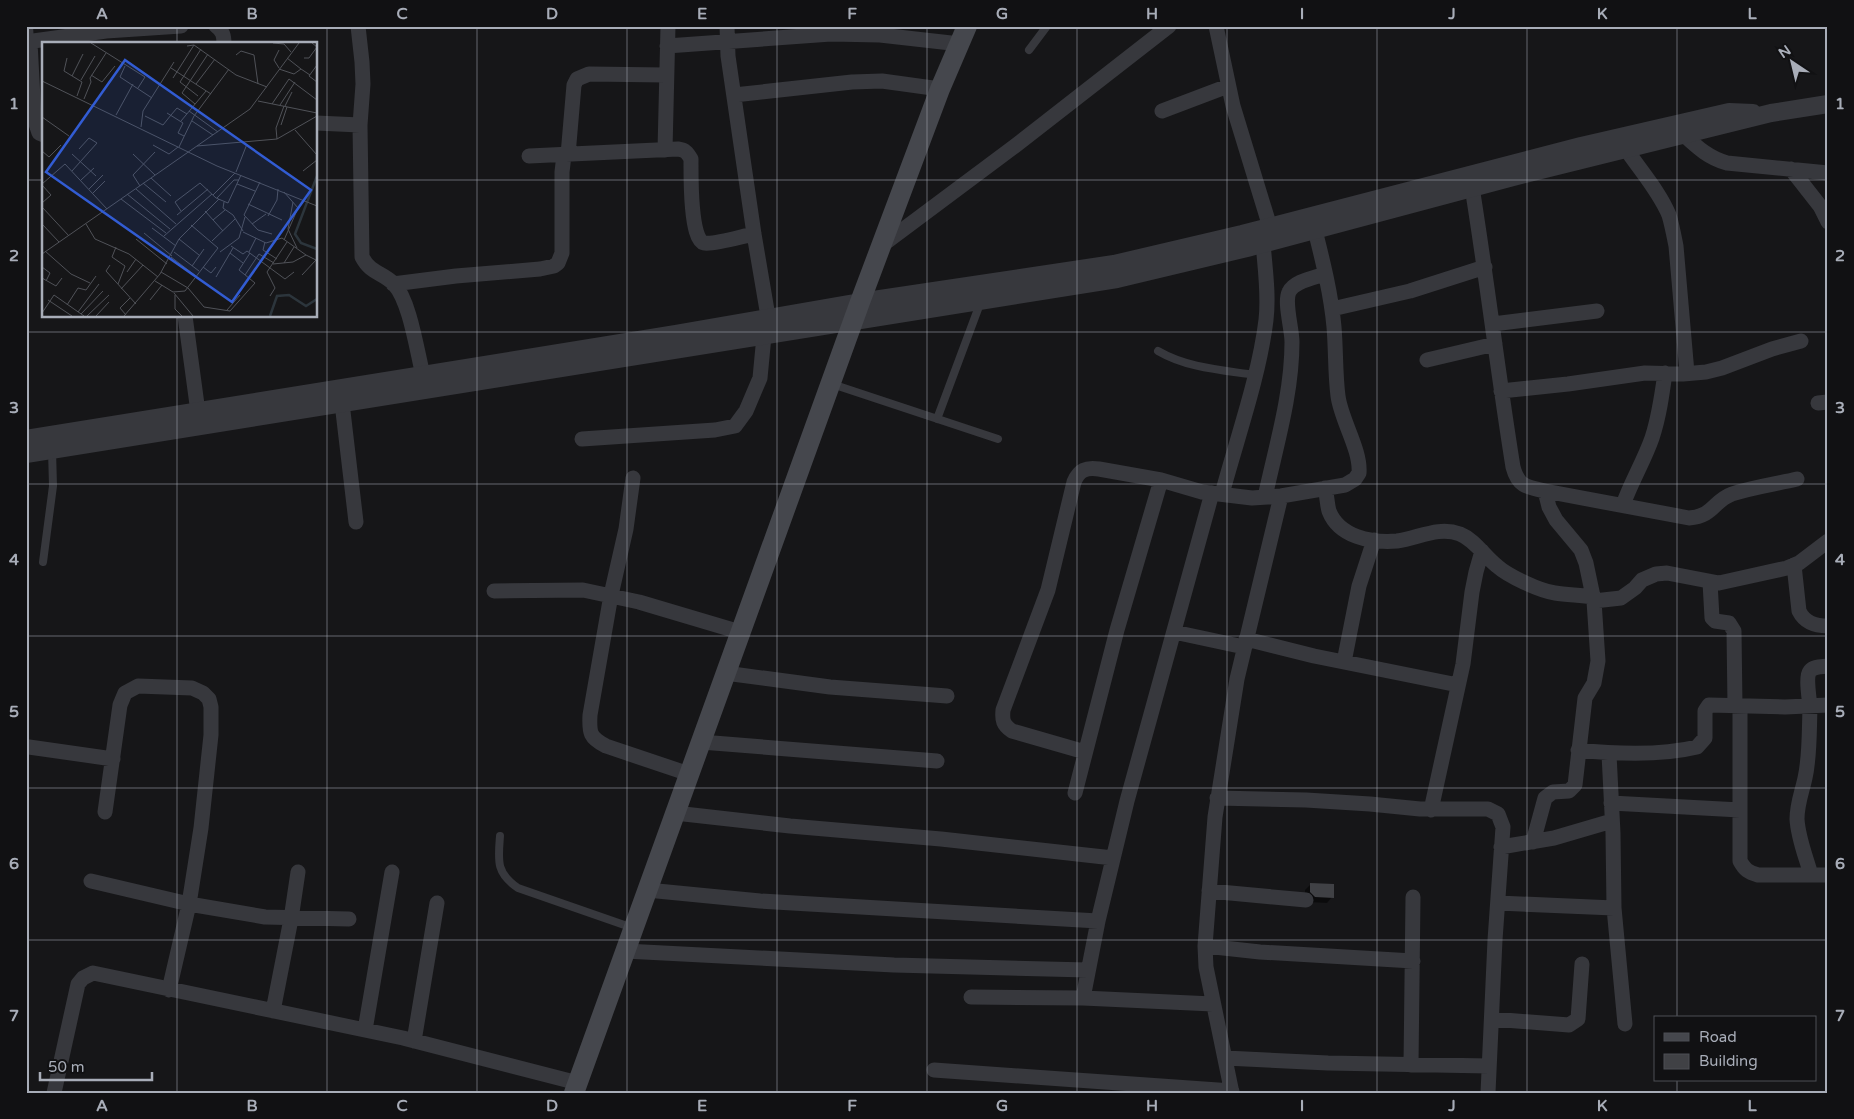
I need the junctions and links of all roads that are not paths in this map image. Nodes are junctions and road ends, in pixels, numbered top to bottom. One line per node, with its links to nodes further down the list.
1 (29, 26): 11 (lane)
2 (181, 26): 11 (street)
3 (216, 26): 12 (street)
4 (358, 26): 23 (street)
5 (668, 26): 13 (street)
6 (1048, 26): 14 (lane)
7 (1168, 26): 38 (street)
8 (1216, 26): 16 (street)
9 (727, 34): 10 (street); 13 (street); 18 (street)
10 (963, 35): 17 (main road)
11 (28, 42): 24 (street)
12 (224, 42)
13 (667, 46): 15 (street)
14 (1029, 50)
15 (666, 75): 27 (street); 28 (street)
16 (1228, 86): 20 (street); 34 (street)
17 (940, 89): 18 (street); 38 (main road)
18 (734, 95): 36 (street)
19 (1828, 104): 21 (street)
20 (1162, 111)
21 (1771, 113): 25 (street); 34 (street)
22 (318, 124): 23 (street)
23 (360, 125): 41 (street)
24 (37, 135)
25 (1684, 135): 26 (street); 30 (street)
26 (1626, 149): 32 (street); 55 (street)
27 (665, 150): 28 (street); 36 (street)
28 (566, 155): 29 (street); 41 (street)
29 (529, 156)
30 (1791, 169): 31 (street); 33 (street)
31 (1828, 173)
32 (1472, 187): 35 (street); 39 (street)
33 (1828, 222)
34 (1270, 227): 43 (street)
35 (1315, 230): 37 (street); 40 (street)
36 (754, 234): 49 (street)
37 (1263, 244): 42 (street); 57 (street)
38 (881, 246): 43 (main road)
39 (1485, 267): 44 (street); 48 (street)
40 (1326, 274): 44 (street); 75 (street)
41 (393, 284): 56 (street)
42 (981, 300): 47 (street); 62 (lane)
43 (860, 302): 47 (main road); 49 (street)
44 (1332, 309): 71 (street)
45 (1597, 311): 48 (street)
46 (185, 318): 61 (street)
47 (852, 322): 49 (street); 58 (main road)
48 (1492, 324): 51 (street)
49 (768, 329): 56 (street); 60 (street); 64 (street)
50 (1801, 341): 55 (street)
51 (1495, 344): 53 (street); 59 (street)
52 (1158, 351): 57 (lane)
53 (1427, 360)
54 (1665, 373): 55 (street); 59 (street); 76 (street)
55 (1687, 373)
56 (423, 375): 61 (street)
57 (1254, 376): 73 (street)
58 (830, 384): 62 (lane); 88 (main road)
59 (1501, 391): 72 (street)
60 (342, 403): 66 (street); 77 (street)
61 (198, 412): 63 (street)
62 (937, 419): 65 (lane)
63 (26, 439)
64 (582, 439)
65 (998, 439)
66 (52, 450): 67 (street); 81 (lane)
67 (26, 454)
68 (633, 478): 85 (street)
69 (1797, 479): 76 (street)
70 (1161, 480): 73 (street); 102 (street); 102 (street)
71 (1325, 488): 74 (street); 78 (street)
72 (1545, 491): 76 (street); 86 (street)
73 (1217, 493): 75 (street); 89 (street)
74 (1281, 496): 75 (street); 90 (street)
75 (1265, 497)
76 (1623, 506)
77 (356, 522)
78 (1374, 540): 80 (street); 91 (street)
79 (1828, 541): 82 (street)
80 (1482, 551): 86 (street); 94 (street)
81 (43, 562)
82 (1794, 565): 83 (street); 87 (street)
83 (1710, 582): 86 (street); 97 (street)
84 (494, 591): 85 (street)
85 (611, 595): 88 (street); 106 (street)
86 (1593, 599): 101 (street)
87 (1828, 626)
88 (740, 632): 93 (main road)
89 (1174, 632): 90 (street); 118 (street)
90 (1245, 643): 91 (street); 108 (street)
91 (1344, 662): 94 (street)
92 (1828, 666): 98 (street)
93 (726, 673): 95 (street); 99 (main road)
94 (1458, 685): 110 (street)
95 (947, 696)
96 (1828, 705): 98 (street)
97 (1738, 706): 98 (street); 103 (street); 111 (street)
98 (1810, 706): 121 (street)
99 (701, 742): 105 (street); 106 (main road)
100 (29, 747): 104 (street)
101 (1578, 750): 103 (street); 116 (street)
102 (1085, 752): 107 (street)
103 (1609, 754): 109 (street)
104 (113, 759): 112 (street); 130 (street)
105 (937, 762)
106 (689, 774): 113 (main road)
107 (1074, 793)
108 (1217, 798): 110 (street); 125 (street)
109 (1611, 803): 111 (street); 114 (street)
110 (1431, 810): 117 (street)
111 (1740, 810): 121 (street)
112 (105, 812)
113 (675, 813): 118 (street); 124 (main road)
114 (1612, 821): 116 (street); 131 (street)
115 (500, 836): 135 (lane)
116 (1533, 842): 117 (street)
117 (1501, 847): 129 (street)
118 (1113, 858): 134 (street)
119 (298, 872): 132 (street)
120 (392, 872): 148 (street)
121 (1811, 875): 122 (street)
122 (1828, 875)
123 (90, 881): 130 (street)
124 (647, 890): 134 (street); 135 (main road)
125 (1209, 891): 127 (street); 136 (street)
126 (1413, 897): 138 (street)
127 (1306, 900)
128 (437, 903): 149 (street)
129 (1498, 903): 131 (street); 146 (street)
130 (189, 904): 132 (street); 141 (street)
131 (1614, 908): 147 (street)
132 (291, 919): 133 (street); 145 (street)
133 (349, 919)
134 (1098, 921): 140 (street)
135 (634, 928): 137 (main road)
136 (1205, 946): 138 (street); 144 (street)
137 (625, 951): 140 (street); 154 (main road)
138 (1413, 961): 151 (street)
139 (1582, 964): 146 (street)
140 (1088, 970): 143 (street)
141 (169, 990): 145 (street); 156 (street)
142 (971, 997): 143 (street)
143 (1083, 998): 144 (street)
144 (1213, 1004): 150 (street)
145 (273, 1011): 148 (street)
146 (1492, 1019): 152 (street)
147 (1625, 1024)
148 (365, 1030): 149 (street)
149 (414, 1041): 154 (street)
150 (1225, 1058): 151 (street); 155 (street)
151 (1411, 1065): 152 (street)
152 (1489, 1066): 157 (street)
153 (934, 1070): 155 (street)
154 (576, 1088)
155 (1232, 1092)
156 (54, 1093)
157 (1488, 1093)

